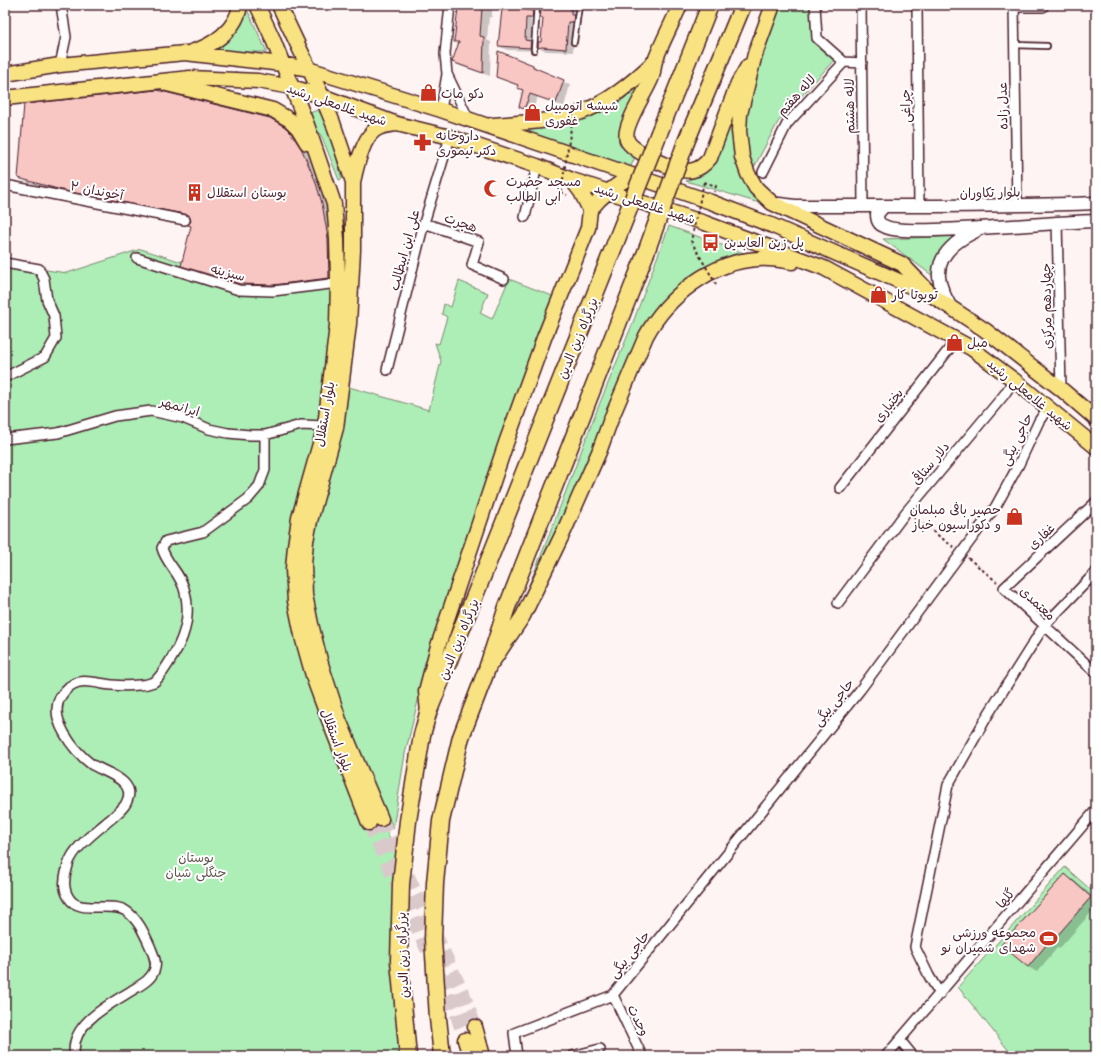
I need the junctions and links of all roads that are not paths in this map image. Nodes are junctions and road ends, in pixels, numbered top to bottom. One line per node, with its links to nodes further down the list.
1 (61, 5): 27 (street)
2 (240, 5): 21 (main road)
3 (257, 5): 26 (main road, بلوار استقلال)
4 (279, 5): 28 (main road, بلوار استقلال)
5 (450, 5): 30 (street)
6 (537, 5): 20 (lane)
7 (579, 5): 17 (lane)
8 (680, 5): 23 (main road)
9 (710, 5): 87 (highway, بزرگراه زین الدین, bridge)
10 (743, 5): 85 (highway, bridge)
11 (773, 5): 22 (main road)
12 (815, 5): 24 (street)
13 (862, 5): 25 (street, لاله هشتم)
14 (917, 5): 53 (street, چراغی)
15 (1014, 6): 16 (street); 18 (street, عدل زاده)
16 (1043, 7)
17 (574, 42)
18 (1014, 45): 19 (lane); 52 (street, عدل زاده)
19 (1047, 46)
20 (534, 50)
21 (185, 53): 26 (main road, شهید غلامعلی رشید); 27 (main road, شهید غلامعلی رشید)
22 (755, 54): 23 (main road); 49 (main road)
23 (655, 61): 38 (main road)
24 (844, 62): 25 (street); 42 (street, لاله هفتم)
25 (862, 63): 50 (street, لاله هشتم)
26 (282, 64): 28 (main road, شهید غلامعلی رشید); 32 (main road, بلوار استقلال)
27 (60, 65): 29 (main road, شهید غلامعلی رشید)
28 (308, 69): 33 (main road, بلوار استقلال); 35 (main road, شهید غلامعلی رشید)
29 (5, 74)
30 (447, 74): 35 (street); 36 (street)
31 (154, 81): 32 (main road, شهید غلامعلی رشید); 34 (main road, شهید غلامعلی رشید); 41 (main road)
32 (291, 87): 33 (main road, شهید غلامعلی رشید); 41 (main road, بلوار استقلال)
33 (322, 96): 37 (main road, شهید غلامعلی رشید); 45 (main road, بلوار استقلال)
34 (5, 98)
35 (441, 110): 36 (main road, شهید غلامعلی رشید)
36 (469, 120): 38 (main road, شهید غلامعلی رشید)
37 (397, 124): 39 (main road, شهید غلامعلی رشید); 45 (main road)
38 (486, 125): 43 (main road, شهید غلامعلی رشید)
39 (450, 137): 40 (main road, شهید غلامعلی رشید); 59 (street, علی ابن ابیطالب)
40 (537, 166): 44 (main road, شهید غلامعلی رشید); 55 (street)
41 (324, 171): 65 (main road, بلوار استقلال)
42 (763, 172)
43 (633, 176): 47 (main road); 66 (main road, شهید غلامعلی رشید)
44 (572, 180): 47 (main road, شهید غلامعلی رشید); 54 (main road)
45 (353, 182): 75 (main road, بلوار استقلال)
46 (5, 185): 56 (street, آخوندان ۲)
47 (609, 191): 54 (main road); 63 (main road, شهید غلامعلی رشید)
48 (1096, 203): 52 (main road, بلوار تکاوران)
49 (772, 204): 50 (main road, بلوار تکاوران); 66 (main road)
50 (863, 206): 51 (main road, بلوار تکاوران)
51 (884, 206): 53 (main road, بلوار تکاوران); 60 (main road)
52 (1017, 206): 53 (main road, بلوار تکاوران)
53 (919, 207)
54 (590, 210): 87 (main road)
55 (525, 217)
56 (185, 220)
57 (1096, 221): 58 (main road)
58 (1057, 222): 60 (main road); 72 (street, چهاردهم مرکزی)
59 (424, 223): 64 (street, هجرت); 69 (street, علی ابن ابیطالب)
60 (980, 229): 67 (main road)
61 (137, 258): 65 (street, سبزینه)
62 (5, 263): 70 (street)
63 (824, 268): 68 (main road, شهید غلامعلی رشید); 85 (main road)
64 (504, 279)
65 (338, 283): 75 (main road, بلوار استقلال)
66 (933, 296): 67 (main road, شهید غلامعلی رشید)
67 (950, 306): 72 (main road, شهید غلامعلی رشید)
68 (957, 339): 71 (main road, شهید غلامعلی رشید); 79 (street, بختیاری)
69 (387, 370)
70 (5, 377)
71 (1014, 380): 73 (main road, شهید غلامعلی رشید); 83 (street, دلار ستاقی)
72 (1061, 389): 74 (main road, شهید غلامعلی رشید)
73 (1048, 408): 78 (main road, شهید غلامعلی رشید); 90 (street, حاجی بیگی)
74 (1096, 419)
75 (325, 426): 76 (street, ایرانمهر)
76 (265, 435): 77 (street, ایرانمهر); 95 (street)
77 (5, 439)
78 (1096, 447)
79 (840, 488)
80 (1096, 502): 82 (street, غفاری)
81 (1096, 572): 84 (street)
82 (1004, 588): 84 (street, معتمدی)
83 (838, 603)
84 (1044, 626): 86 (street, معتمدی); 89 (street)
85 (487, 669): 97 (highway)
86 (1096, 673)
87 (428, 713): 96 (highway, بزرگراه زین الدین)
88 (1096, 810): 89 (street, گلها)
89 (940, 994): 93 (street, گلها)
90 (613, 995): 100 (street); 102 (street, وحدت)
91 (475, 1027): 99 (main road)
92 (466, 1040): 98 (main road)
93 (900, 1040): 103 (street, گلها); 104 (street)
94 (600, 1049): 101 (street)
95 (75, 1056)
96 (408, 1056)
97 (442, 1056)
98 (470, 1056)
99 (483, 1056)
100 (517, 1056)
101 (572, 1056)
102 (642, 1056)
103 (886, 1056)
104 (913, 1056)

